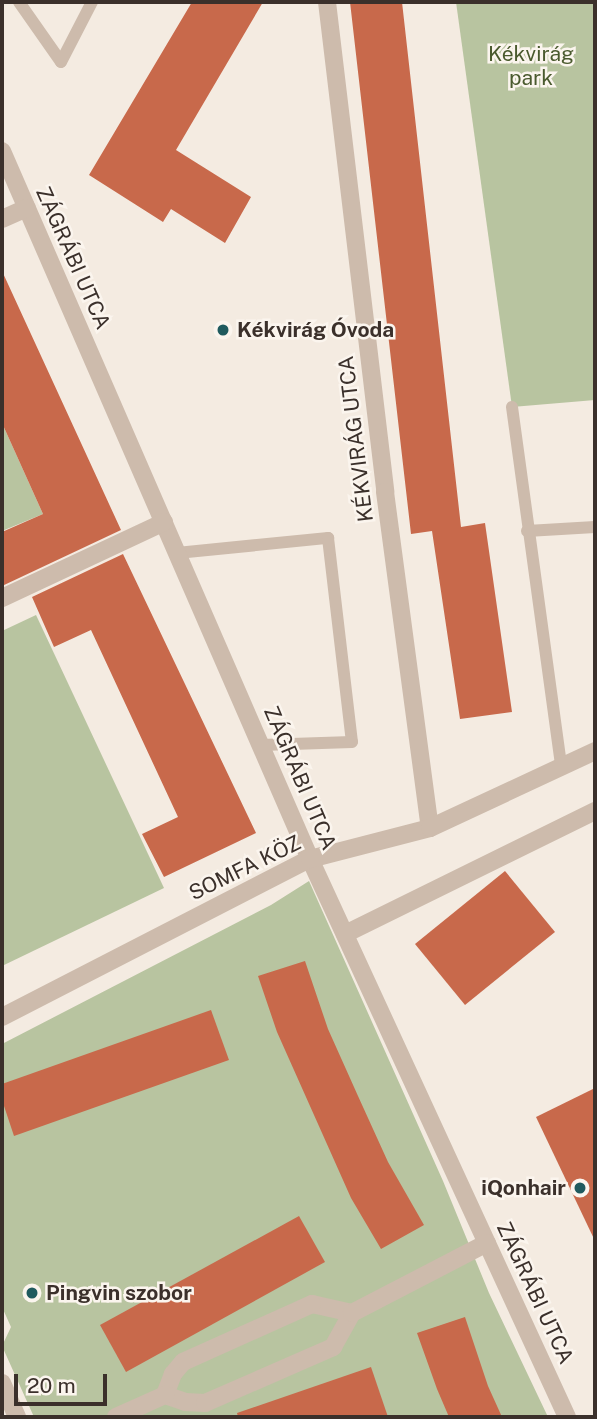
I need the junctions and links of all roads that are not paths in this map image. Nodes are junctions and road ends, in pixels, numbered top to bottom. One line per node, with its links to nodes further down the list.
1 (19, 2): 2 (lane)
2 (92, 2)
3 (327, 2): 17 (street, KÉKVIRÁG UTCA)
4 (2, 152): 5 (street, ZÁGRÁBI UTCA)
5 (27, 208): 6 (street); 8 (street, ZÁGRÁBI UTCA)
6 (2, 219)
7 (512, 407): 10 (lane)
8 (164, 522): 11 (street, ZÁGRÁBI UTCA); 12 (street)
9 (595, 527): 10 (lane)
10 (527, 531): 15 (lane)
11 (177, 554): 13 (street, ZÁGRÁBI UTCA); 13 (lane)
12 (2, 598)
13 (261, 745): 18 (street, ZÁGRÁBI UTCA)
14 (595, 751): 15 (street, SOMFA KÖZ)
15 (561, 767): 17 (street, SOMFA KÖZ)
16 (595, 811): 19 (street)
17 (430, 828): 18 (street, SOMFA KÖZ)
18 (310, 859): 19 (street, ZÁGRÁBI UTCA); 20 (street, SOMFA KÖZ)
19 (345, 934): 21 (street, ZÁGRÁBI UTCA)
20 (2, 1017)
21 (487, 1243): 22 (street); 27 (street, ZÁGRÁBI UTCA)
22 (352, 1313): 24 (street); 24 (street)
23 (2, 1383): 25 (street)
24 (165, 1395): 26 (street)
25 (17, 1417)
26 (116, 1417)
27 (567, 1417)

